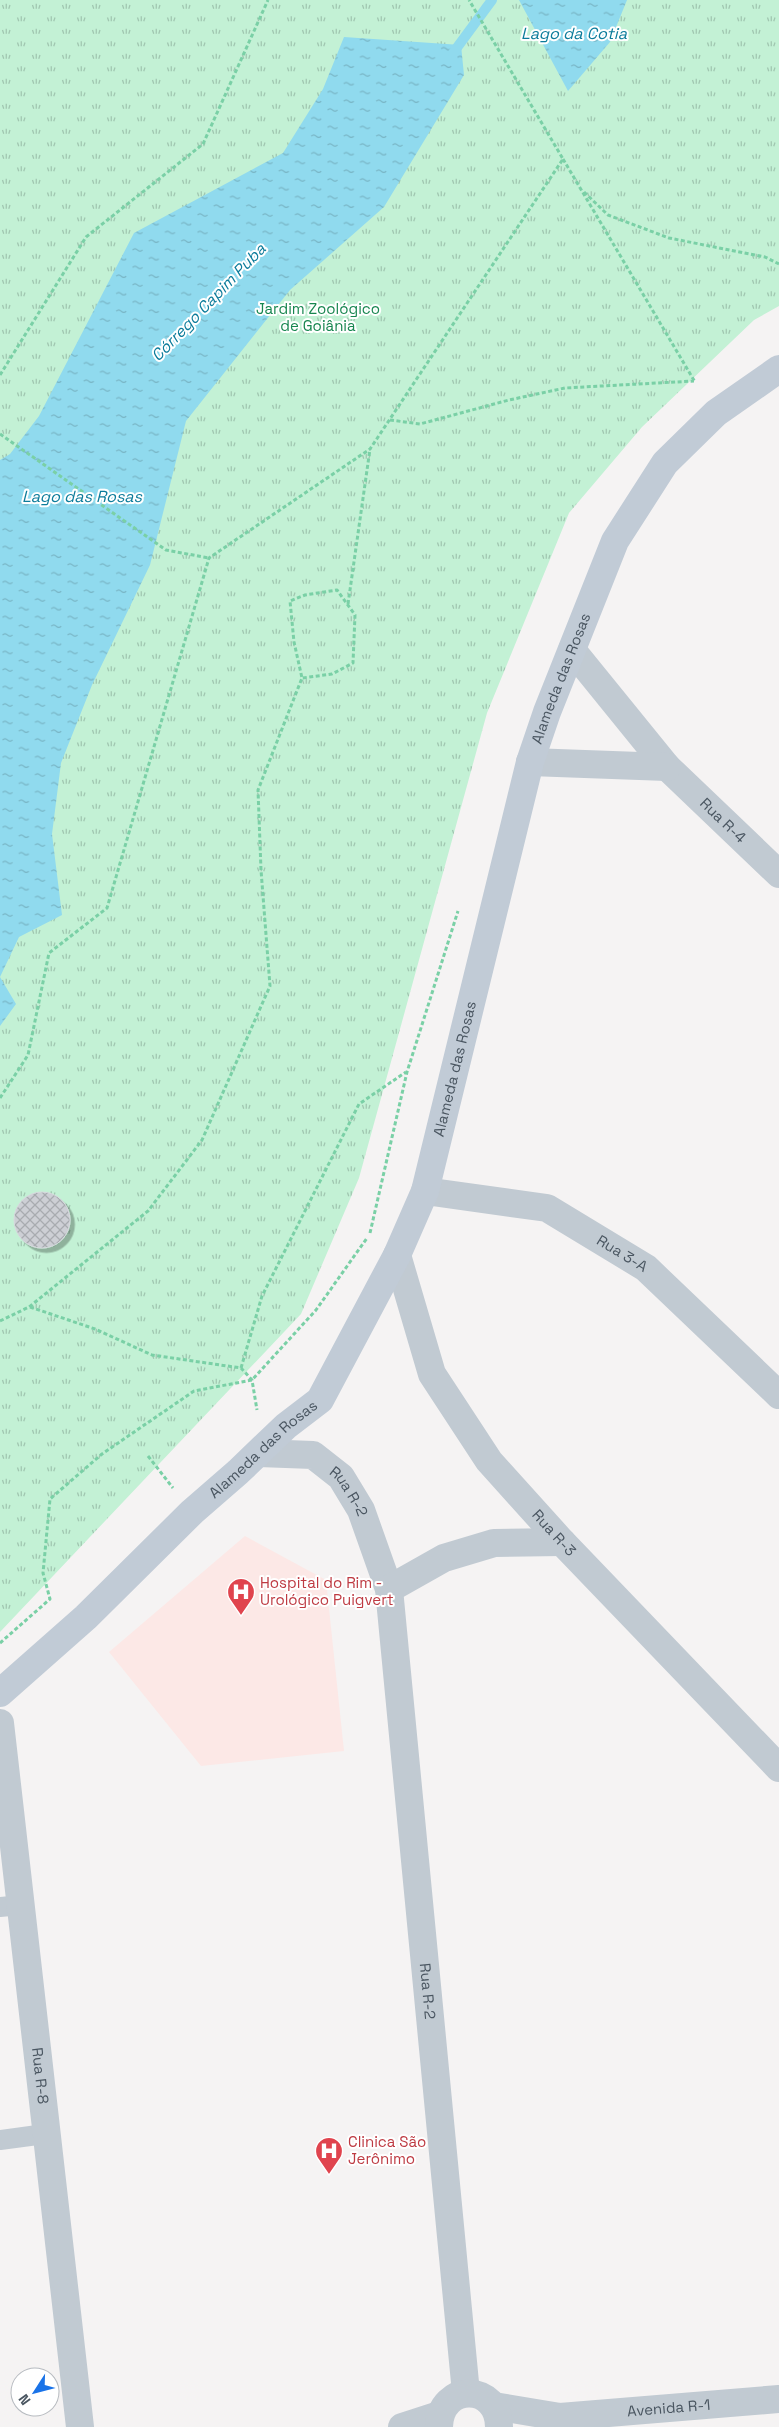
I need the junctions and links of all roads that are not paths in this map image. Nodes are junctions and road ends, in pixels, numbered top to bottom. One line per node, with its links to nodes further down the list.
1 (779, 369): 2 (main road, Alameda das Rosas)
2 (572, 650): 3 (main road, Alameda das Rosas); 4 (street, Rua R-4)
3 (530, 762): 4 (street); 6 (main road, Alameda das Rosas)
4 (667, 767): 5 (street, Rua R-4)
5 (779, 874)
6 (425, 1191): 7 (main road, Alameda das Rosas); 8 (street, Rua 3-A)
7 (397, 1255): 9 (main road, Alameda das Rosas); 10 (street, Rua R-3)
8 (779, 1395)
9 (258, 1453): 11 (street, Rua R-2); 12 (main road, Alameda das Rosas)
10 (562, 1542): 11 (street); 14 (street, Rua R-3)
11 (389, 1589): 18 (street, Rua R-2)
12 (0, 1693)
13 (0, 1724): 15 (street, Rua R-8)
14 (779, 1768)
15 (11, 1906): 16 (street, Rua R-8)
16 (45, 2134): 17 (lane); 23 (street, Rua R-8)
17 (0, 2140)
18 (466, 2393): 20 (street, Avenida R-1); 22 (street)
19 (779, 2399): 21 (street, Avenida R-1)
20 (496, 2416): 21 (street, Avenida R-1)
21 (560, 2416): 25 (street, Avenida R-1)
22 (439, 2421): 24 (street)
23 (80, 2427)
24 (402, 2427)
25 (534, 2427)

